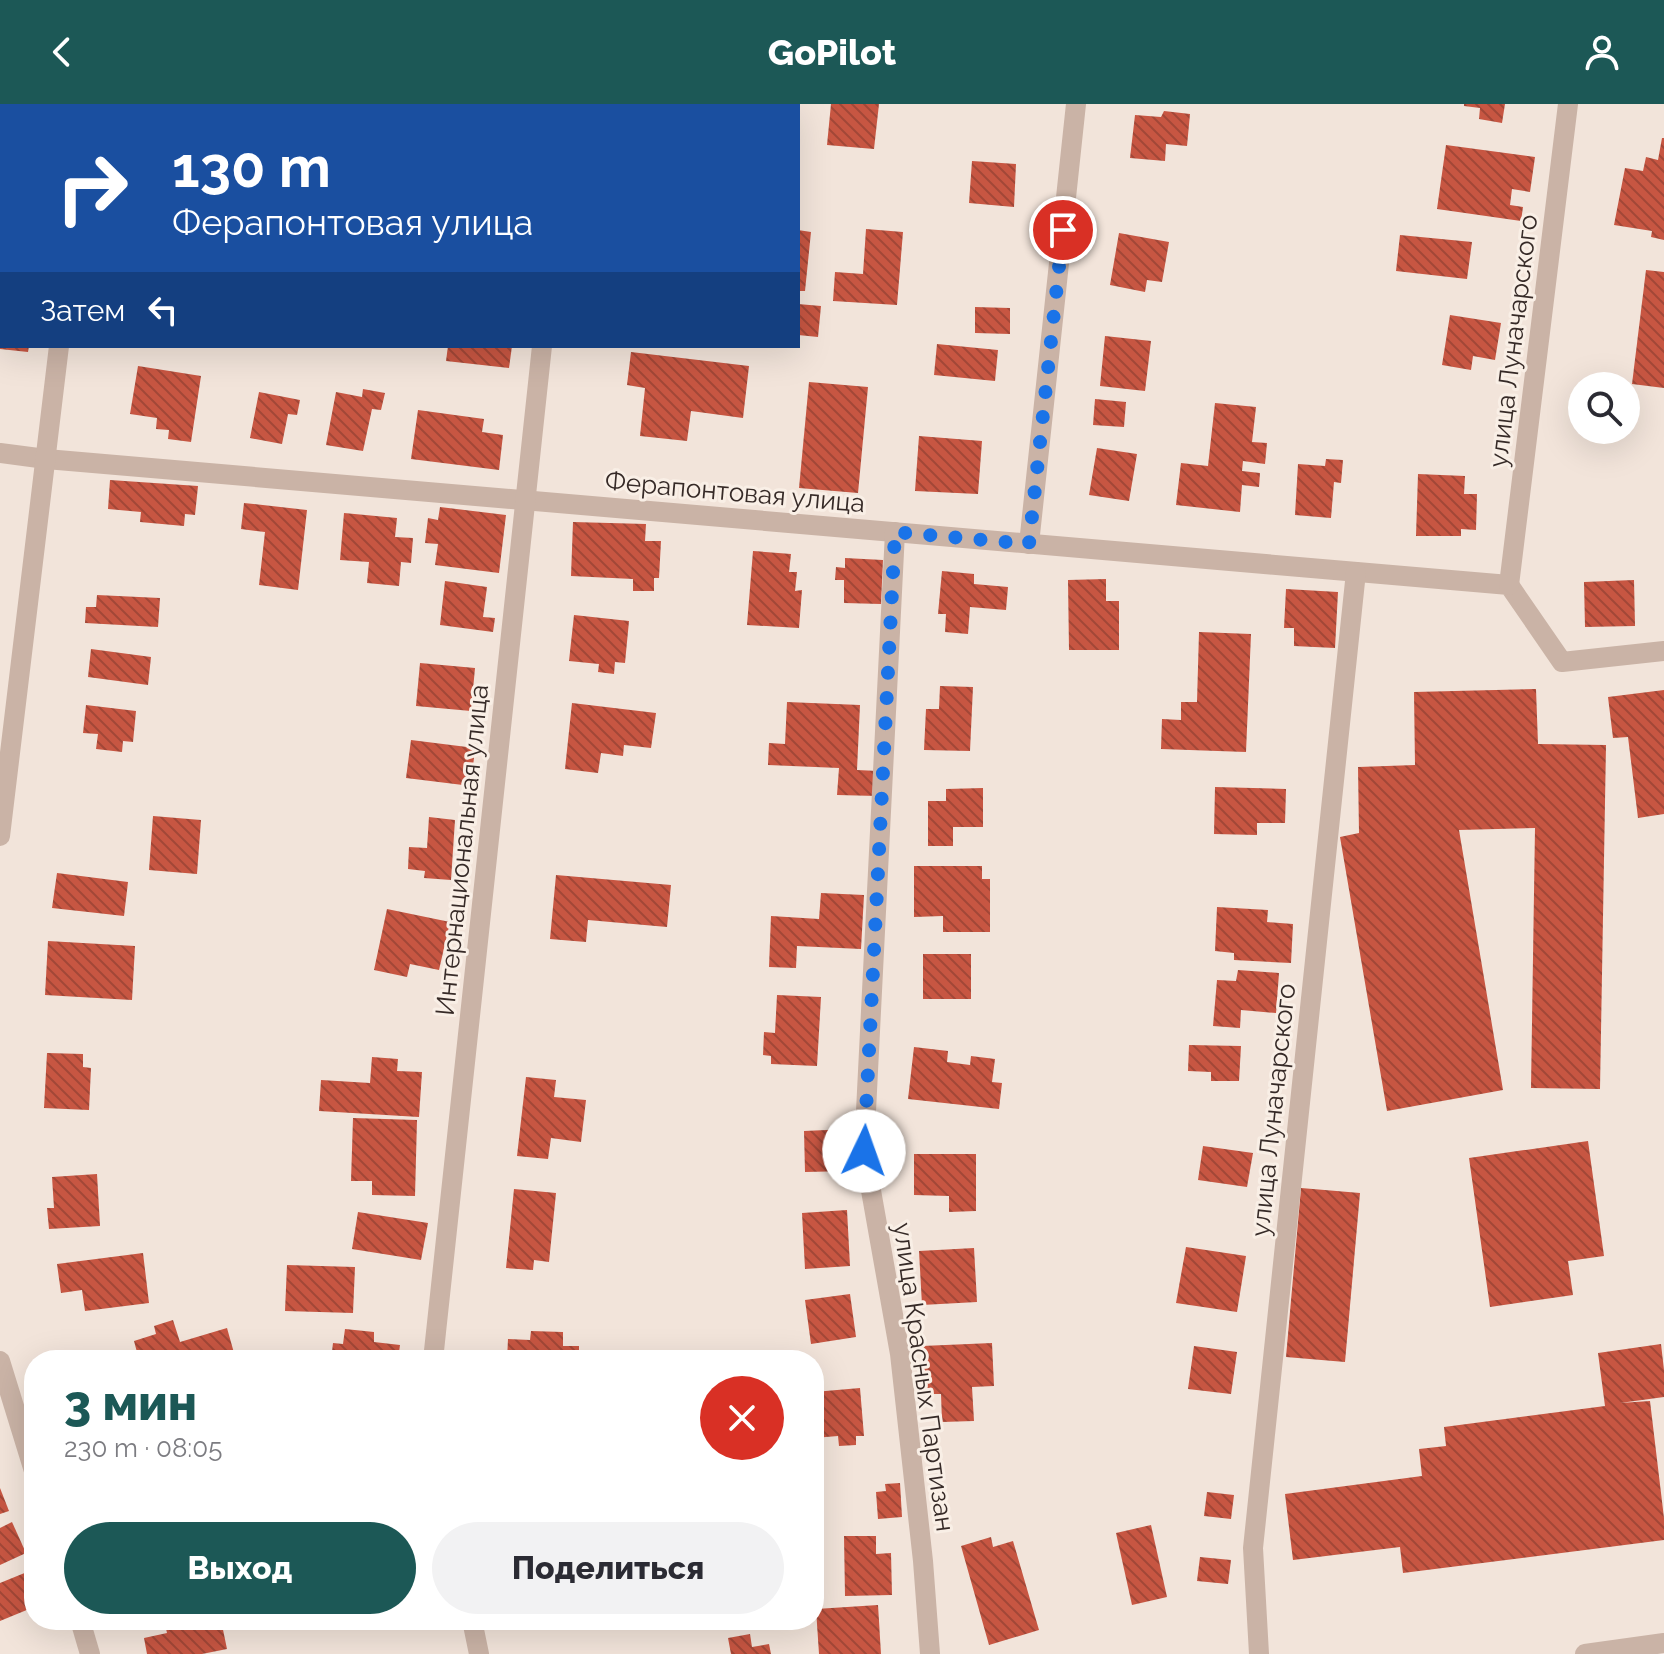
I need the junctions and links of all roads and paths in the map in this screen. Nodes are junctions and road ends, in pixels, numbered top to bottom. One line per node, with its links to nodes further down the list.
1 (1076, 104): 9 (street)
2 (1568, 104): 11 (street, улица Луначарского)
3 (59, 348): 6 (street)
4 (542, 348): 7 (street, Интернациональная улица)
5 (0, 453): 6 (street, Ферапонтовая улица)
6 (46, 459): 7 (street, Ферапонтовая улица); 13 (street)
7 (526, 500): 8 (street, Ферапонтовая улица); 14 (street, Интернациональная улица)
8 (895, 532): 9 (street, Ферапонтовая улица); 22 (street, улица Красных Партизан)
9 (1029, 544): 10 (street, Ферапонтовая улица)
10 (1356, 572): 11 (street, Ферапонтовая улица); 23 (street, улица Луначарского)
11 (1509, 585): 12 (street)
12 (1664, 651)
13 (0, 836)
14 (434, 1350)
15 (0, 1361): 16 (street)
16 (24, 1439)
17 (83, 1630): 20 (street)
18 (474, 1630): 21 (street)
19 (1664, 1643): 24 (street)
20 (90, 1654)
21 (479, 1654)
22 (930, 1654)
23 (1259, 1654)
24 (1585, 1654)

